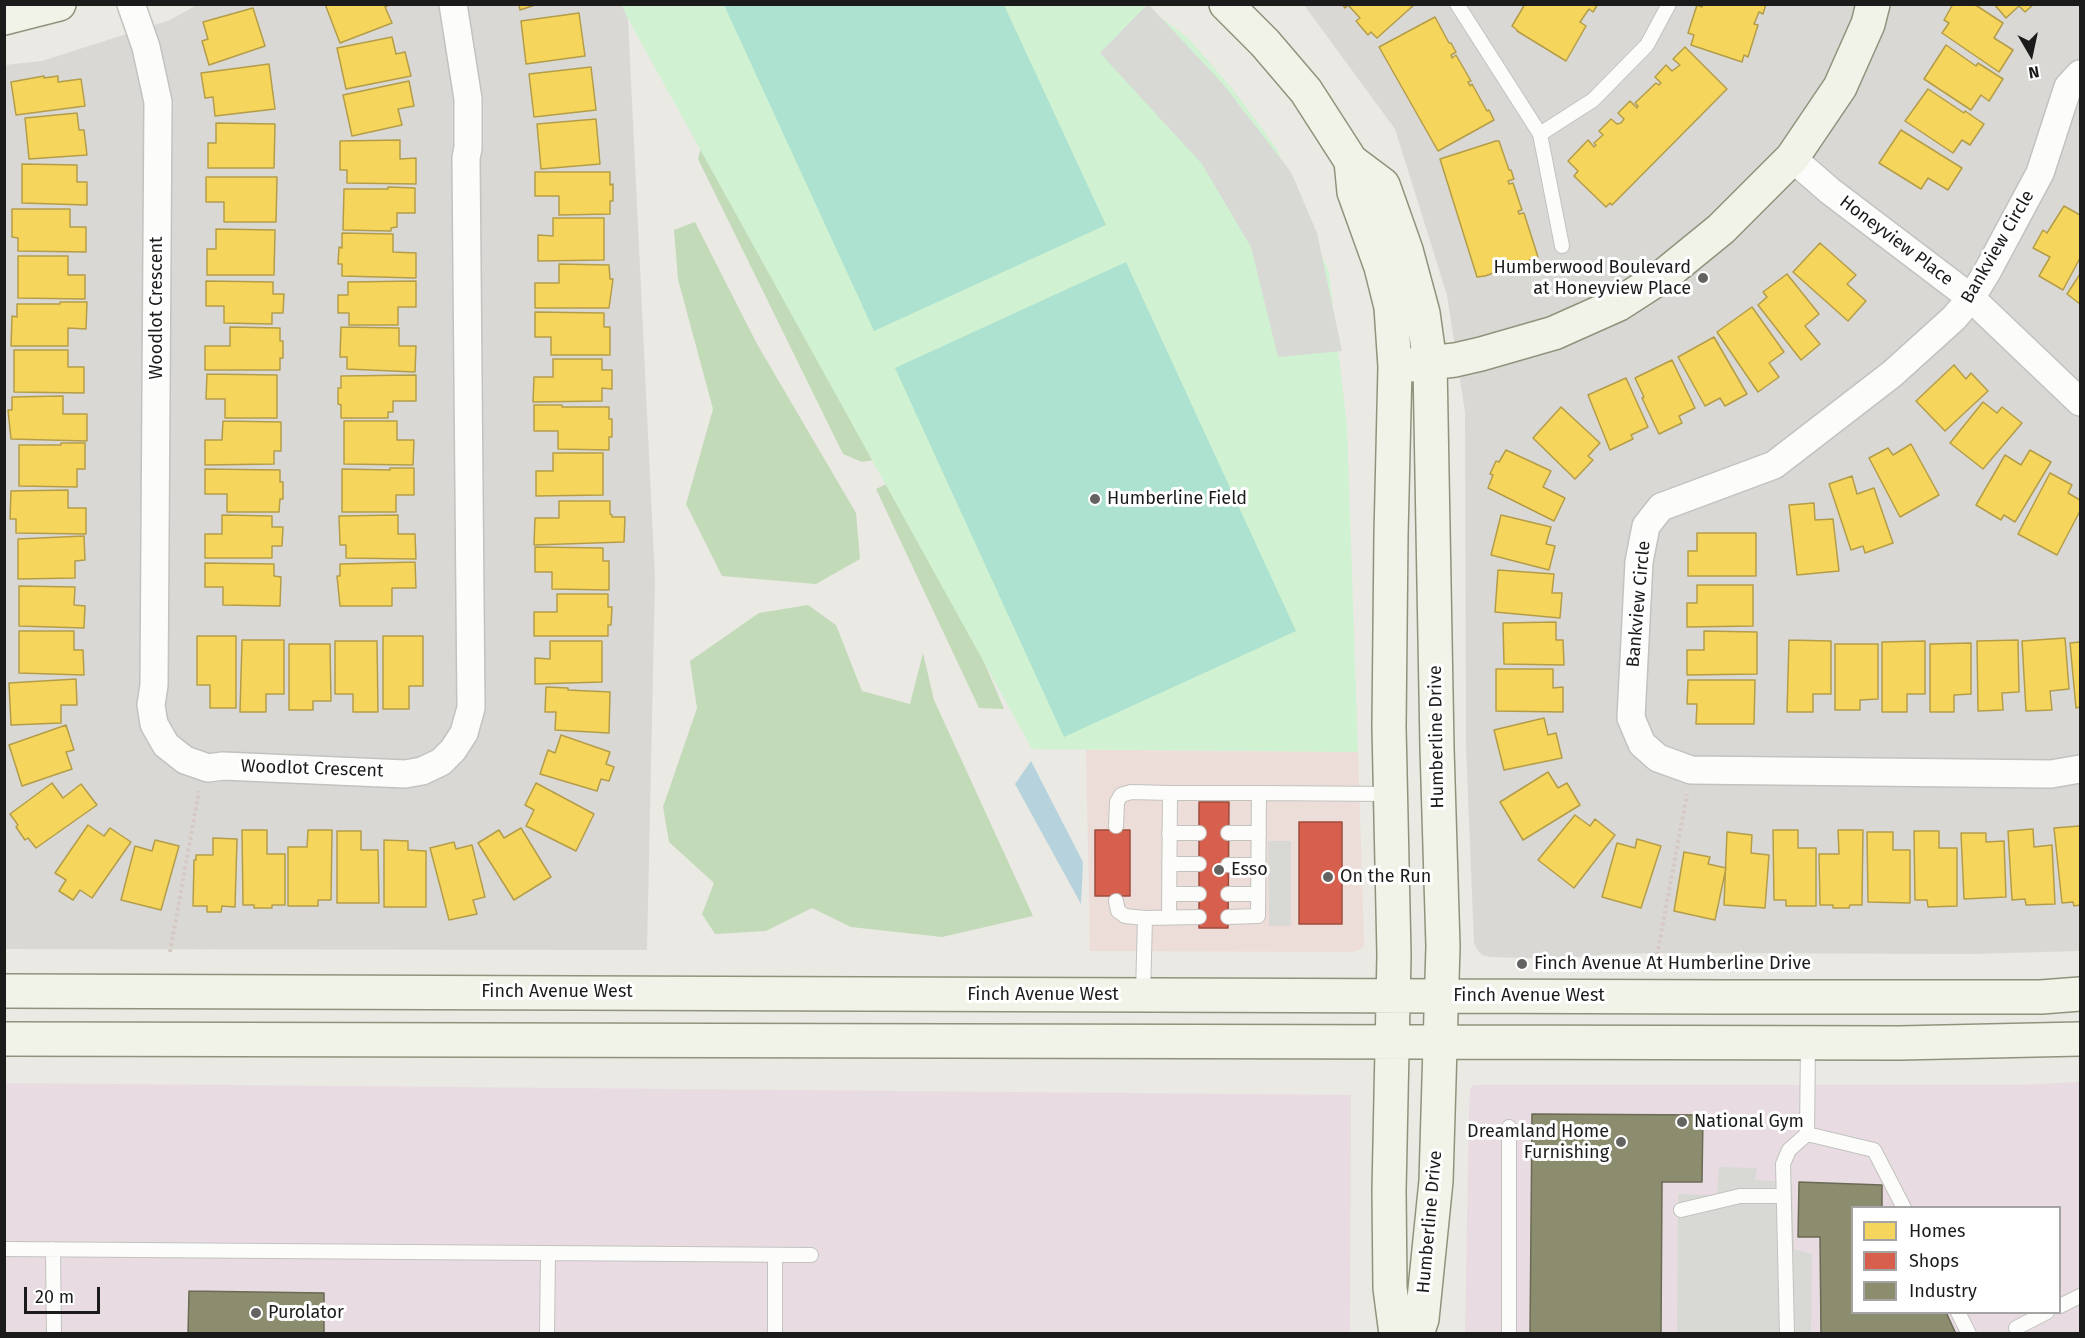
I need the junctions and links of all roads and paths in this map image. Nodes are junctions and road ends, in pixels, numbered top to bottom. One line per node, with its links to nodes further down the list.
1 (59, 4): 8 (main road)
2 (131, 4): 18 (street, Woodlot Crescent)
3 (453, 4): 18 (street, Woodlot Crescent)
4 (1457, 4): 10 (lane)
5 (1668, 4): 10 (lane)
6 (1873, 4): 11 (main road)
7 (1234, 7): 12 (main road, Humberline Drive)
8 (4, 18)
9 (2080, 74): 14 (street, Bankview Circle)
10 (1540, 134): 13 (lane)
11 (1792, 158): 14 (street, Honeyview Place); 15 (main road)
12 (1352, 162): 15 (main road, Humberline Drive); 16 (main road, Humberline Drive)
13 (1562, 246)
14 (1971, 298): 17 (street, Honeyview Place); 20 (street, Bankview Circle)
15 (1430, 363): 16 (main road); 48 (main road, Humberline Drive)
16 (1395, 367): 23 (main road, Humberline Drive)
17 (2079, 399)
18 (204, 767): 42 (path)
19 (2080, 769): 20 (street, Bankview Circle)
20 (1691, 770): 43 (path)
21 (1170, 793): 22 (lane); 24 (lane); 25 (lane)
22 (1259, 793): 23 (lane); 28 (lane)
23 (1391, 794): 47 (main road, Humberline Drive)
24 (1116, 826)
25 (1169, 833): 26 (lane); 29 (lane)
26 (1199, 833)
27 (1228, 833): 28 (lane)
28 (1258, 833): 32 (lane)
29 (1169, 864): 30 (lane); 33 (lane)
30 (1199, 864)
31 (1228, 865): 32 (lane)
32 (1258, 865): 36 (lane)
33 (1169, 894): 34 (lane); 38 (lane)
34 (1199, 894)
35 (1228, 894): 36 (lane)
36 (1258, 894): 40 (lane)
37 (1116, 901): 41 (lane)
38 (1169, 917): 39 (lane); 41 (lane)
39 (1199, 917)
40 (1228, 917)
41 (1145, 918): 46 (lane)
42 (170, 952)
43 (1657, 955)
44 (4, 991): 46 (main road, Finch Avenue West)
45 (2080, 994): 48 (main road, Finch Avenue West)
46 (1143, 995): 47 (main road, Finch Avenue West)
47 (1393, 996): 48 (main road, Finch Avenue West); 51 (main road, Humberline Drive)
48 (1441, 996): 52 (main road, Humberline Drive)
49 (4, 1039): 51 (main road)
50 (2080, 1039): 53 (main road)
51 (1392, 1041): 52 (main road); 72 (main road, Humberline Drive)
52 (1440, 1042): 53 (main road); 73 (main road, Humberline Drive)
53 (1808, 1043): 55 (lane)
54 (1509, 1127): 74 (lane)
55 (1808, 1134): 56 (lane); 57 (lane)
56 (1784, 1196): 58 (lane); 75 (lane)
57 (1903, 1206)
58 (1681, 1210)
59 (4, 1249): 60 (lane)
60 (53, 1250): 61 (lane); 69 (lane)
61 (548, 1253): 62 (lane); 70 (lane)
62 (775, 1255): 63 (lane); 71 (lane)
63 (812, 1255)
64 (2080, 1296): 65 (lane)
65 (2061, 1306)
66 (1959, 1314): 76 (lane)
67 (2043, 1314): 68 (lane)
68 (2016, 1328)
69 (54, 1334)
70 (547, 1334)
71 (775, 1334)
72 (1396, 1334)
73 (1417, 1334)
74 (1509, 1334)
75 (1787, 1334)
76 (1969, 1334)

